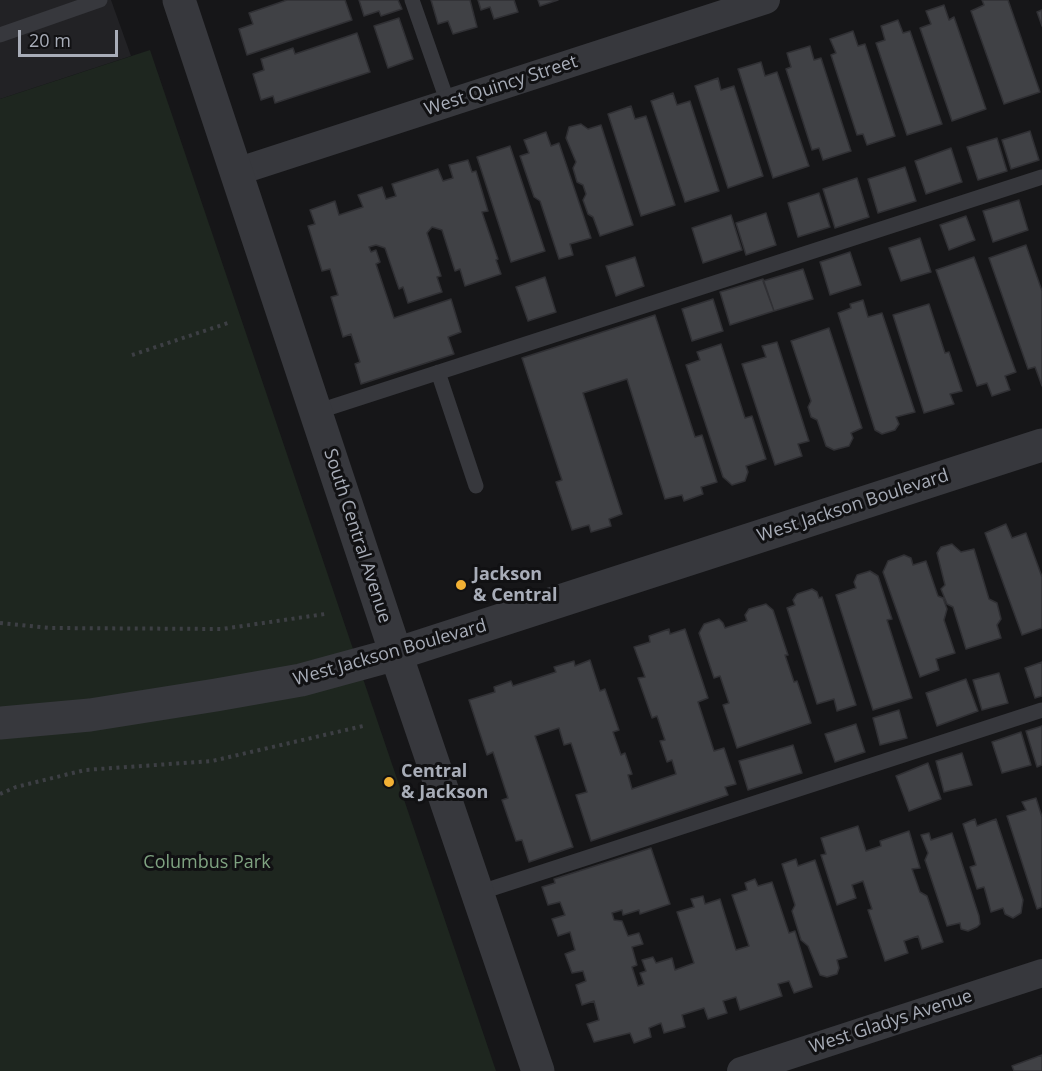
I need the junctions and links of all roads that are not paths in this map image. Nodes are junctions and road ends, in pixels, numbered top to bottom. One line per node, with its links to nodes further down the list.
1 (100, 0): 5 (lane)
2 (178, 0): 7 (street, South Central Avenue)
3 (412, 0): 6 (lane)
4 (766, 0): 6 (street, West Quincy Street)
5 (0, 35)
6 (448, 103): 7 (street, West Quincy Street)
7 (236, 172): 10 (street, South Central Avenue)
8 (1042, 177): 9 (lane)
9 (438, 372): 10 (lane); 12 (lane)
10 (316, 412): 13 (street, South Central Avenue)
11 (1042, 444): 13 (street, West Jackson Boulevard)
12 (476, 486)
13 (396, 654): 15 (street, West Jackson Boulevard); 16 (street, South Central Avenue)
14 (1042, 710): 16 (lane)
15 (0, 723)
16 (478, 893): 18 (street, South Central Avenue)
17 (1042, 973): 19 (street, West Gladys Avenue)
18 (538, 1071)
19 (741, 1071)

